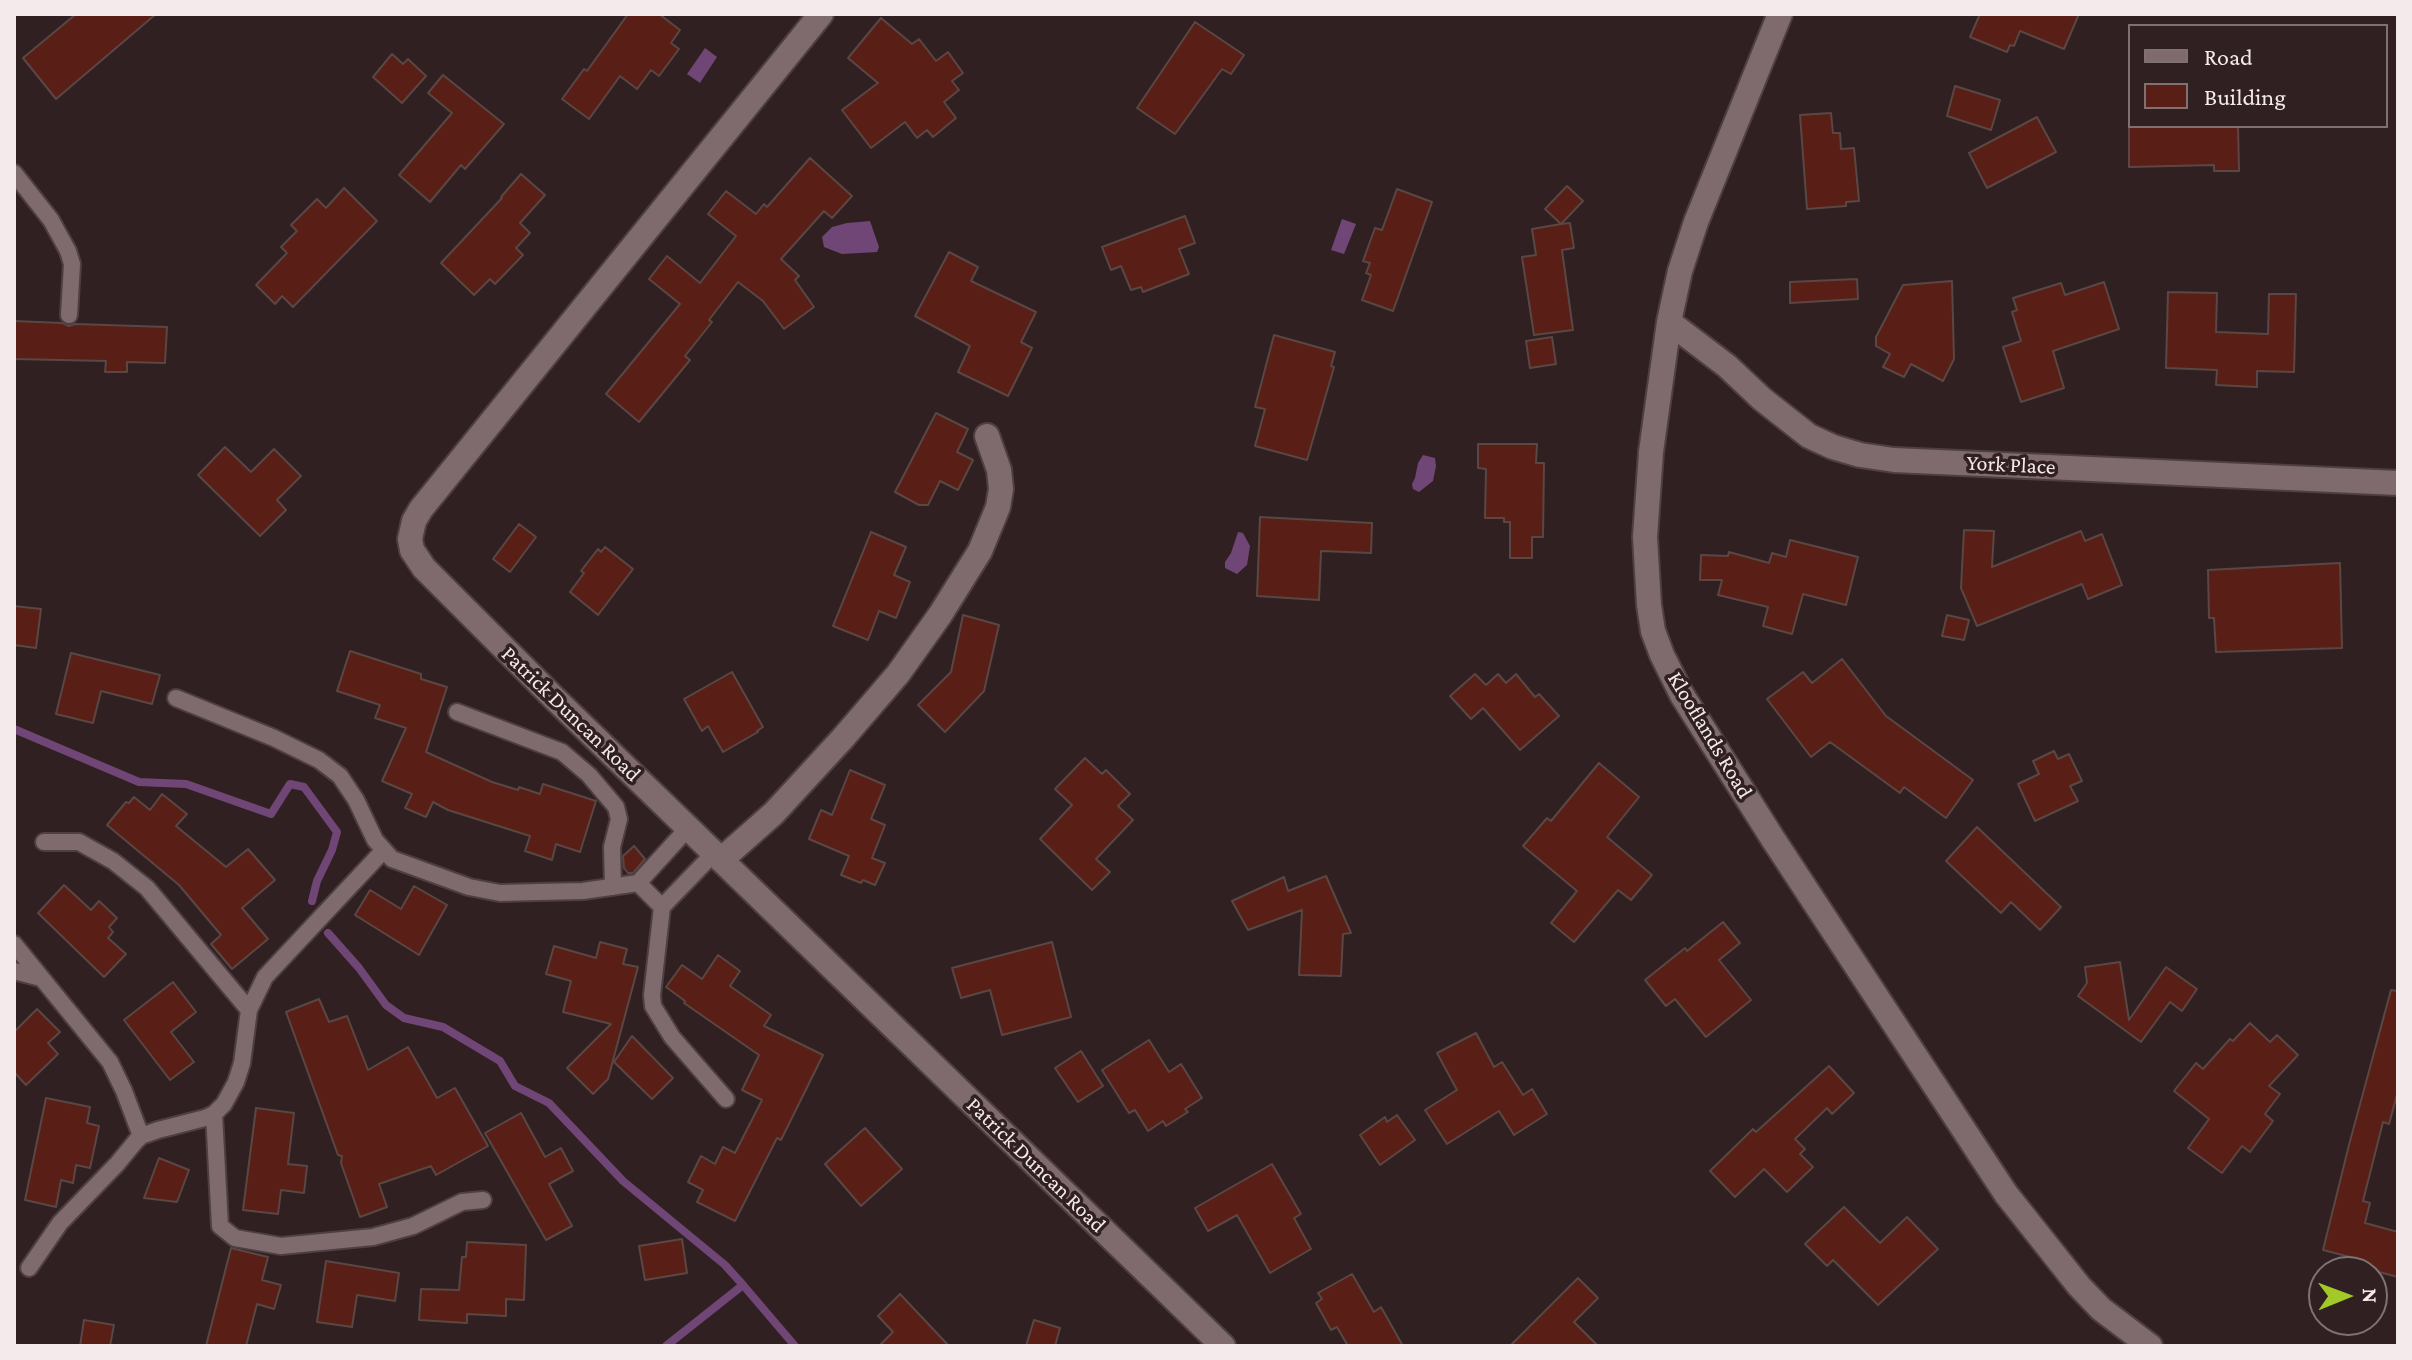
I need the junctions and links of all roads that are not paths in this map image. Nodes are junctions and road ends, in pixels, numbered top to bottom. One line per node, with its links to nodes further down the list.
1 (821, 14): 10 (street, Patrick Duncan Road)
2 (1780, 14): 5 (street, Klooflands Road)
3 (14, 173): 4 (lane)
4 (69, 315)
5 (1669, 322): 7 (street, York Place); 27 (street, Klooflands Road)
6 (987, 436): 13 (street)
7 (2398, 483)
8 (176, 698): 12 (lane)
9 (457, 712): 15 (lane)
10 (688, 828): 13 (street, Patrick Duncan Road); 14 (lane)
11 (44, 842): 20 (lane)
12 (383, 851): 15 (lane); 20 (lane)
13 (718, 856): 16 (lane); 26 (street, Patrick Duncan Road)
14 (638, 883): 15 (lane); 16 (lane)
15 (613, 887)
16 (662, 907): 21 (lane)
17 (14, 944): 19 (lane)
18 (14, 971): 19 (lane)
19 (41, 978): 23 (lane)
20 (249, 1010): 22 (lane)
21 (726, 1099)
22 (214, 1114): 23 (lane); 24 (lane)
23 (141, 1136): 25 (lane)
24 (483, 1200)
25 (29, 1268)
26 (1223, 1346)
27 (2150, 1346)

